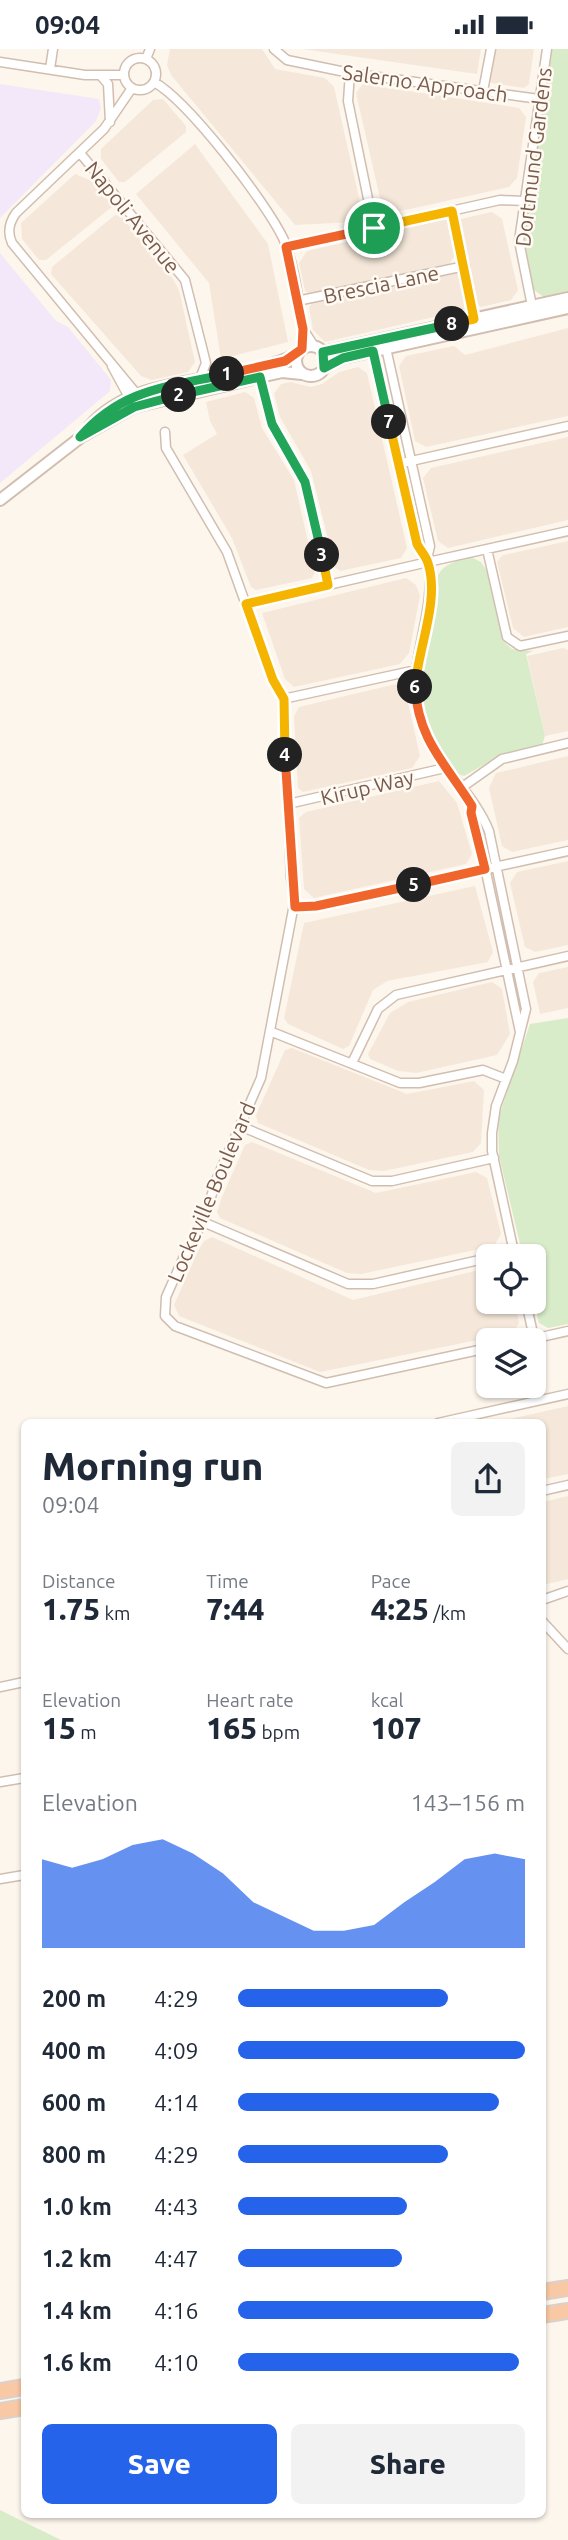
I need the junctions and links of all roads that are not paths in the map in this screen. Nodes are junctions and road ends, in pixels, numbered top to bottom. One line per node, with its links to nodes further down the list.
1 (53, 49): 8 (street)
2 (150, 49): 6 (street)
3 (274, 49): 9 (street, Salerno Approach)
4 (491, 49): 14 (street)
5 (547, 49): 15 (street, Dortmund Gardens)
6 (146, 59): 10 (street); 12 (street)
7 (0, 61): 8 (street)
8 (50, 69): 11 (street)
9 (350, 73): 14 (street, Salerno Approach); 20 (street)
10 (124, 75): 11 (street); 13 (street)
11 (101, 76): 16 (street)
12 (154, 82): 13 (street); 21 (street)
13 (132, 88): 16 (street)
14 (483, 91): 15 (street, Salerno Approach)
15 (538, 99): 18 (street, Dortmund Gardens)
16 (110, 122): 17 (street)
17 (80, 153): 33 (street, Napoli Avenue); 39 (street)
18 (524, 201): 19 (street); 25 (street, Dortmund Gardens)
19 (452, 211): 20 (street); 22 (street, Brescia Lane)
20 (374, 228): 21 (street)
21 (286, 247): 24 (street)
22 (465, 266): 24 (street, Brescia Lane); 27 (street, Brescia Lane)
23 (568, 298): 25 (street)
24 (297, 301): 28 (street)
25 (532, 306): 27 (street)
26 (568, 308): 29 (street)
27 (474, 319): 30 (street)
28 (303, 329): 30 (street); 32 (street)
29 (386, 348): 31 (street); 42 (street)
30 (318, 349): 32 (street); 34 (street)
31 (373, 351): 34 (street); 43 (street)
32 (300, 352): 35 (street); 36 (street)
33 (206, 363): 36 (street); 38 (street)
34 (324, 368): 35 (street)
35 (302, 374): 37 (street)
36 (221, 376): 38 (street)
37 (260, 377): 39 (street); 48 (street)
38 (199, 381): 39 (street)
39 (136, 401): 44 (street)
40 (568, 426): 42 (street)
41 (165, 432): 49 (street, Lockeville Boulevard)
42 (411, 461): 43 (street); 47 (street)
43 (398, 464): 47 (street)
44 (0, 500)
45 (568, 531): 46 (street)
46 (487, 549): 47 (street); 50 (street)
47 (428, 561): 48 (street); 51 (street)
48 (328, 585): 49 (street)
49 (246, 604): 52 (street, Lockeville Boulevard)
50 (568, 636)
51 (416, 670): 52 (street); 54 (street)
52 (284, 699): 56 (street, Lockeville Boulevard)
53 (568, 743): 55 (street)
54 (445, 768): 55 (street); 56 (street, Kirup Way)
55 (461, 788): 57 (street)
56 (288, 804): 61 (street, Lockeville Boulevard)
57 (472, 806): 59 (street); 60 (street)
58 (568, 851): 59 (street)
59 (497, 866): 60 (street); 63 (street)
60 (485, 869): 61 (street); 64 (street)
61 (295, 907): 65 (street, Lockeville Boulevard)
62 (568, 956): 63 (street)
63 (520, 967): 64 (street); 66 (street)
64 (507, 969): 66 (street); 67 (street)
65 (272, 1032): 67 (street); 69 (street, Lockeville Boulevard)
66 (520, 1035): 68 (street)
67 (352, 1063): 68 (street)
68 (506, 1079): 70 (street)
69 (240, 1126): 70 (street); 71 (street, Lockeville Boulevard)
70 (494, 1158): 72 (street)
71 (203, 1222): 73 (street); 76 (street, Lockeville Boulevard)
72 (513, 1244)
73 (476, 1261)
74 (568, 1331): 75 (street)
75 (546, 1336)
76 (476, 1351)
77 (568, 1394): 78 (street)
78 (456, 1419)
79 (568, 1485): 80 (street)
80 (546, 1490)
81 (568, 1591): 82 (street)
82 (546, 1599)
83 (546, 1625): 84 (street)
84 (568, 1649)
85 (21, 1683): 86 (street)
86 (0, 1687)
87 (21, 1778): 88 (street)
88 (0, 1782)
89 (21, 1876): 90 (street)
90 (0, 1879)
91 (568, 2288): 92 (highway)
92 (546, 2291)
93 (568, 2311): 94 (highway)
94 (546, 2314)
95 (21, 2388): 96 (highway)
96 (0, 2391)
97 (21, 2408): 98 (highway)
98 (0, 2411)

